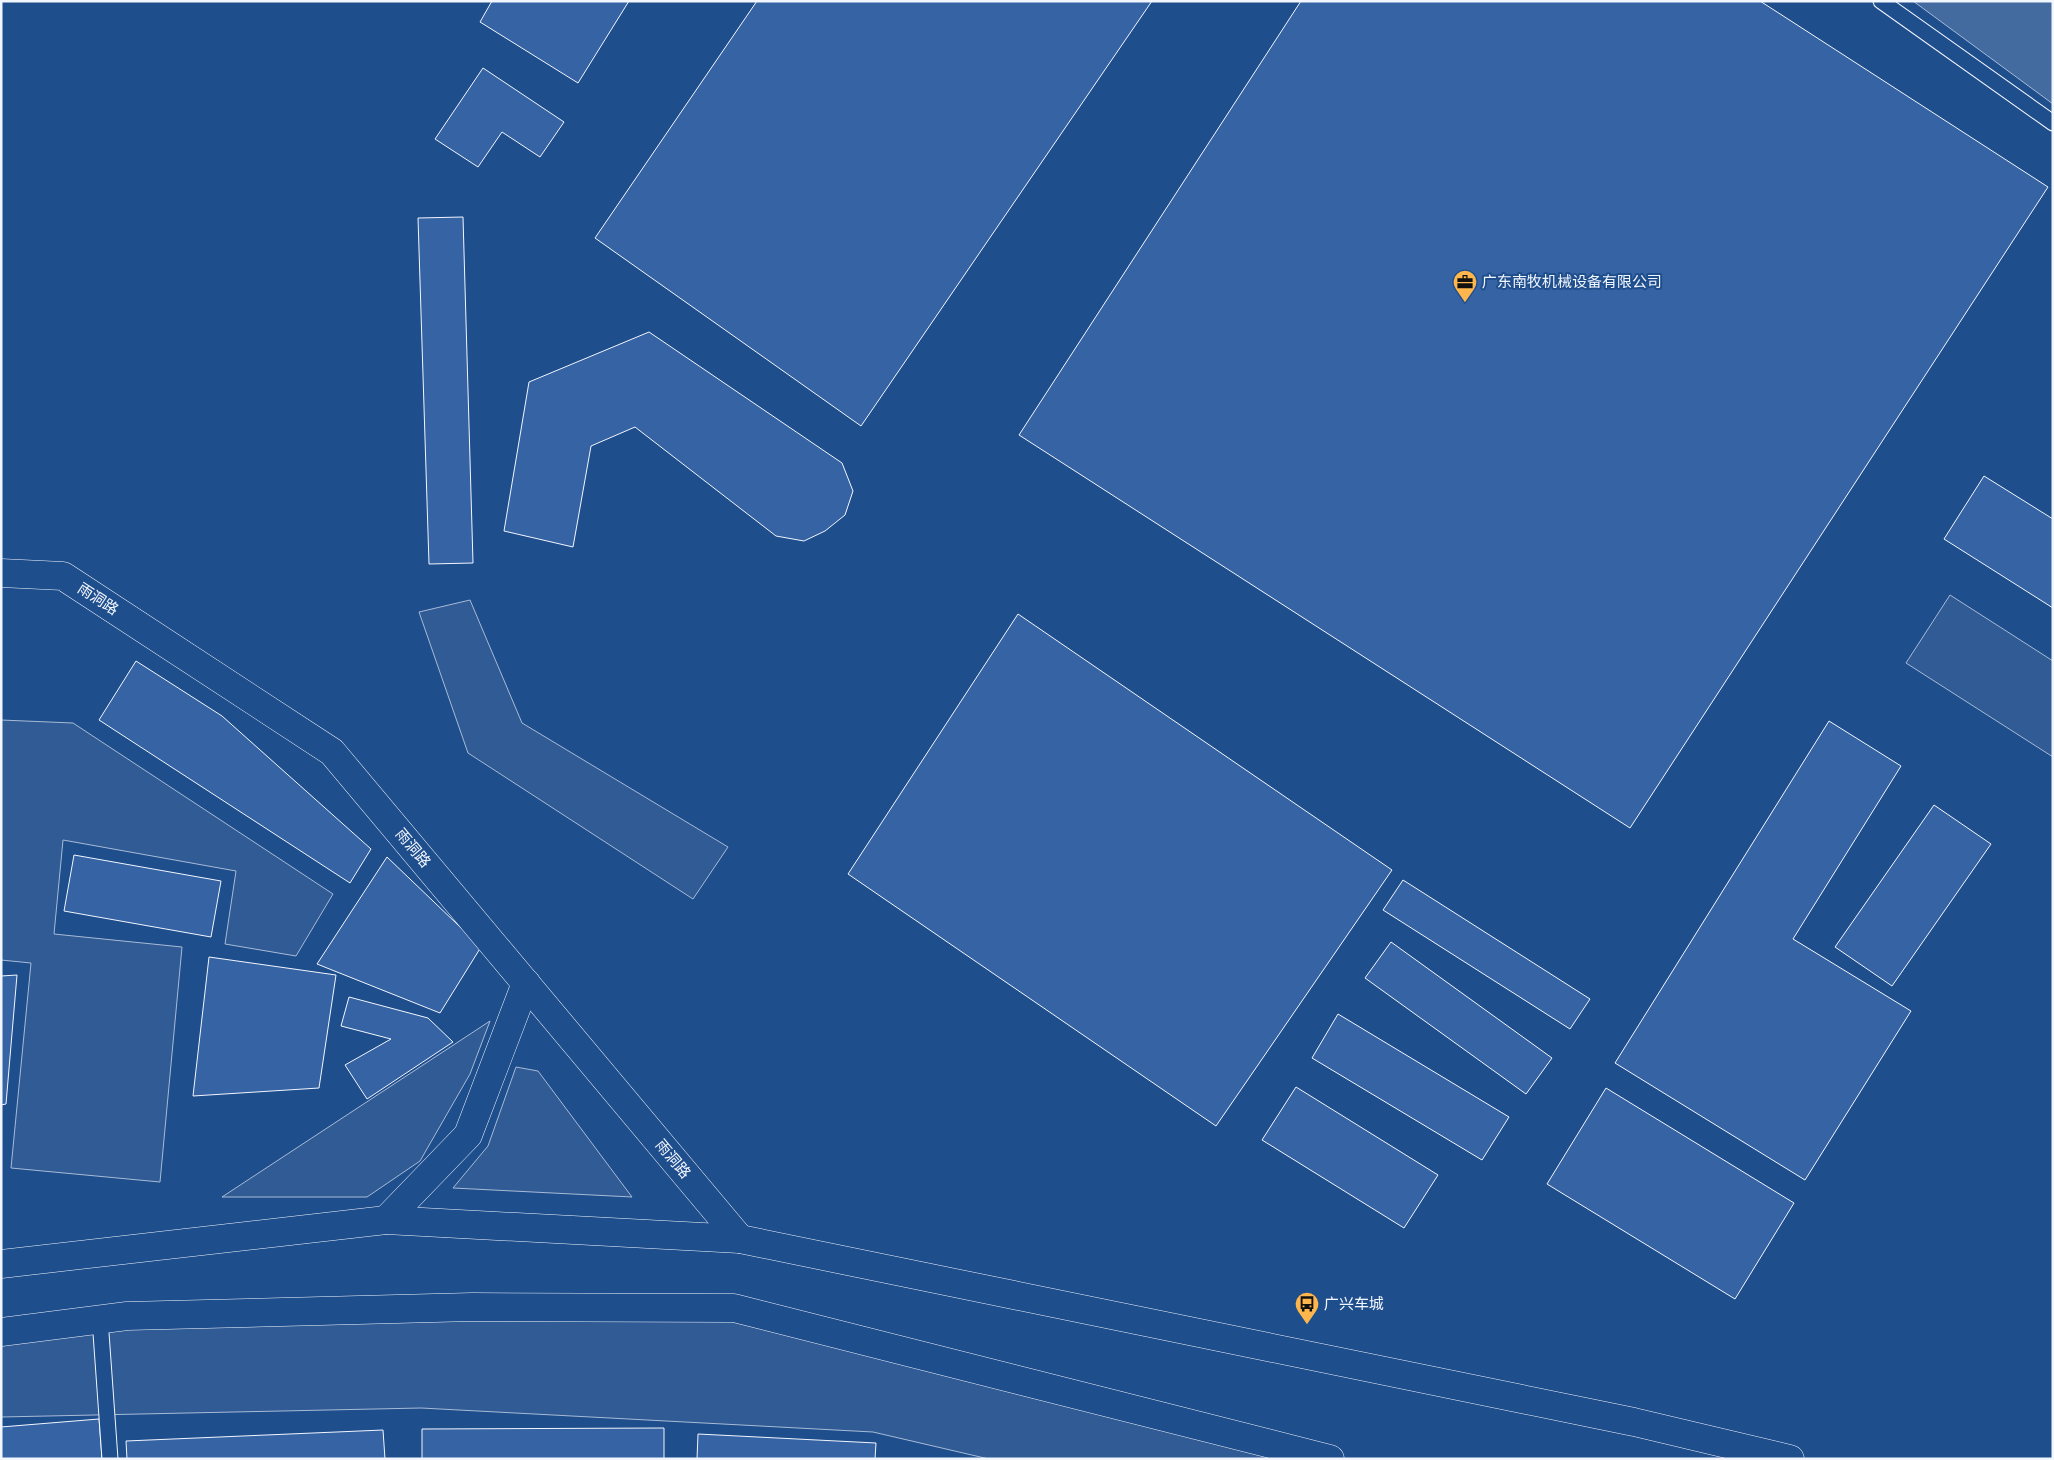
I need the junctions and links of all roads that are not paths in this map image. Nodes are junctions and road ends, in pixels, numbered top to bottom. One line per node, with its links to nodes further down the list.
1 (1881, 1): 2 (lane)
2 (2053, 123)
3 (1, 573): 4 (main road, 雨洞路)
4 (526, 983): 5 (main road); 6 (main road, 雨洞路)
5 (386, 1220): 6 (main road); 7 (main road)
6 (740, 1239): 12 (main road)
7 (1, 1264)
8 (100, 1319): 9 (main road); 10 (lane); 11 (main road)
9 (1, 1332)
10 (110, 1459)
11 (1330, 1459)
12 (1790, 1459)

